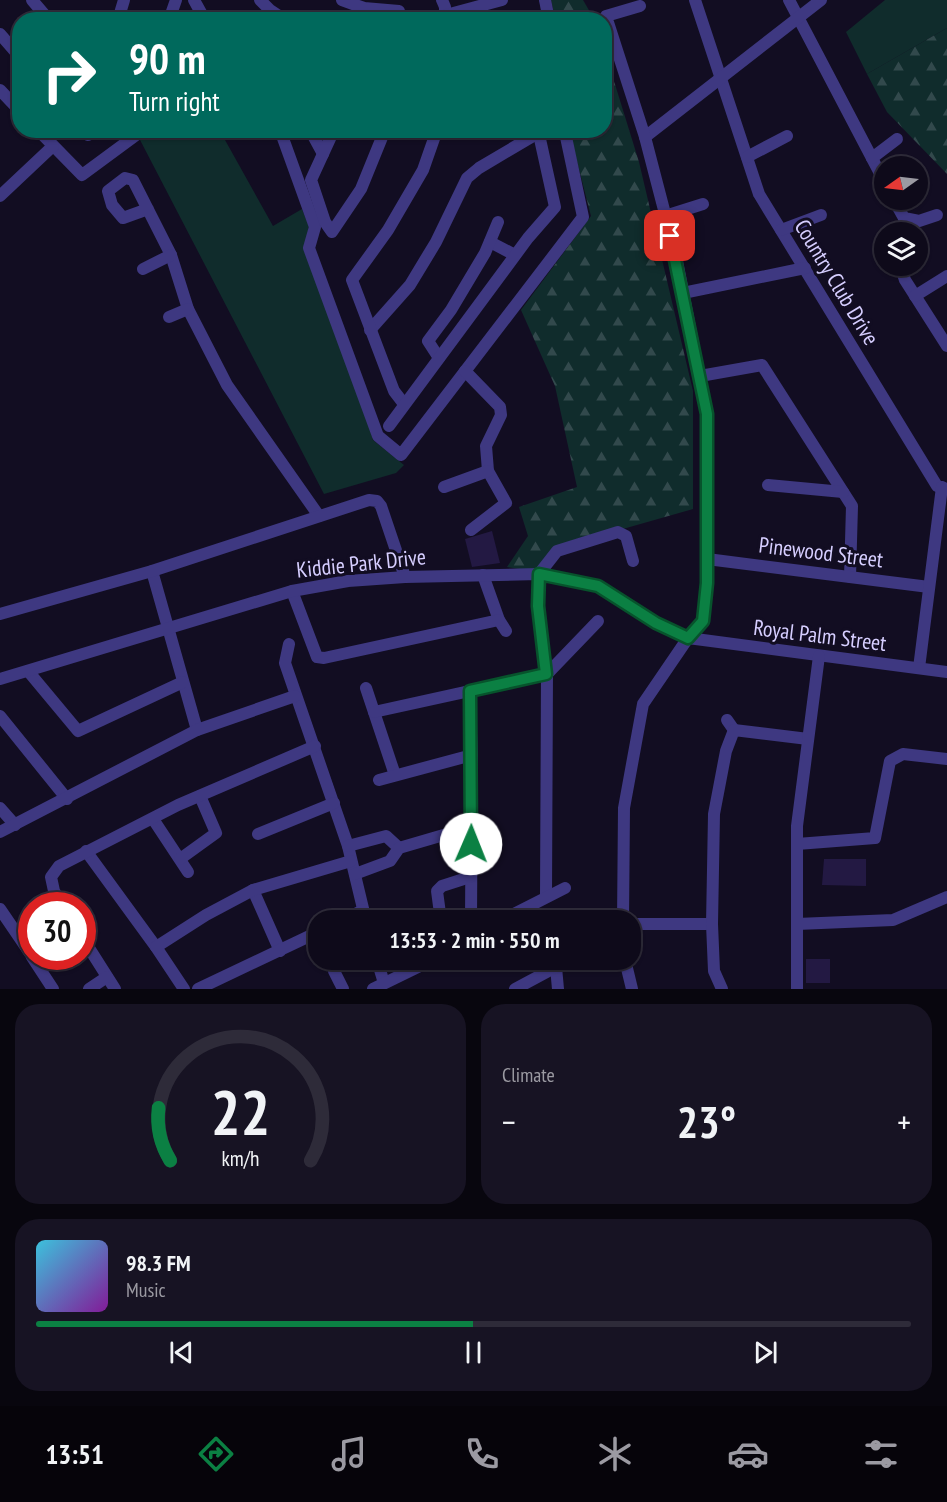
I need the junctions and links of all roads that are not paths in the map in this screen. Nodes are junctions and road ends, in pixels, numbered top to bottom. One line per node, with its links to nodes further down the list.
1 (32, 0): 9 (street)
2 (342, 0): 8 (street)
3 (502, 0): 10 (street)
4 (695, 0): 16 (street, Country Club Drive)
5 (789, 0): 12 (street)
6 (821, 0): 12 (street)
7 (640, 6): 11 (street)
8 (401, 10)
9 (42, 12)
10 (462, 12)
11 (612, 14)
12 (799, 19): 16 (street); 35 (street)
13 (0, 34): 15 (street)
14 (612, 35): 20 (street)
15 (12, 48)
16 (721, 79): 20 (street); 34 (street, Country Club Drive)
17 (0, 90): 18 (street)
18 (12, 103)
19 (787, 136): 34 (street)
20 (645, 137): 43 (street)
21 (46, 138): 32 (street)
22 (133, 138): 32 (street)
23 (283, 138): 61 (street)
24 (314, 138): 33 (street)
25 (330, 138): 33 (street)
26 (382, 138): 33 (street)
27 (434, 138): 58 (street)
28 (528, 138): 58 (street)
29 (539, 138): 48 (street)
30 (566, 138): 61 (street)
31 (897, 140): 35 (street)
32 (53, 146): 37 (street)
33 (323, 154)
34 (747, 157): 45 (street, Country Club Drive)
35 (872, 158): 36 (street)
36 (874, 162)
37 (0, 196)
38 (703, 204): 43 (street)
39 (148, 209): 47 (street)
40 (900, 210): 41 (street)
41 (938, 214)
42 (821, 215): 45 (street)
43 (665, 216): 53 (street)
44 (498, 222): 46 (street)
45 (781, 230): 49 (street, Country Club Drive)
46 (490, 242): 48 (street); 60 (street)
47 (171, 255): 50 (street); 55 (street)
48 (515, 255): 60 (street)
49 (805, 268): 53 (street); 68 (street, Country Club Drive)
50 (143, 269)
51 (905, 276): 54 (street)
52 (947, 276): 54 (street)
53 (683, 293): 62 (street)
54 (915, 296): 57 (street)
55 (188, 309): 56 (street); 70 (street)
56 (169, 316)
57 (941, 327): 59 (street)
58 (370, 330): 63 (street)
59 (947, 346)
60 (439, 358): 63 (street)
61 (465, 371): 65 (street)
62 (700, 376): 69 (street); 74 (street)
63 (404, 404): 64 (street)
64 (389, 426)
65 (488, 471): 67 (street); 73 (street)
66 (768, 485): 69 (street)
67 (444, 487)
68 (945, 488): 81 (street)
69 (843, 492): 72 (street)
70 (319, 516): 76 (street); 79 (street)
71 (865, 516): 72 (street)
72 (852, 517): 80 (street)
73 (471, 530)
74 (707, 559): 80 (street, Pinewood Street); 88 (street)
75 (633, 561): 77 (street)
76 (152, 571): 83 (street); 86 (street)
77 (539, 574): 78 (street, Kiddie Park Drive); 88 (street, Kiddie Park Drive); 94 (street)
78 (483, 575): 79 (street, Kiddie Park Drive); 84 (street)
79 (405, 577): 82 (street, Kiddie Park Drive)
80 (850, 577): 81 (street, Pinewood Street)
81 (929, 587): 91 (street)
82 (291, 591): 84 (street); 86 (street, Kiddie Park Drive)
83 (0, 614)
84 (499, 621): 87 (street)
85 (598, 621): 94 (street)
86 (169, 627): 92 (street, Kiddie Park Drive); 96 (street)
87 (506, 631)
88 (688, 638): 90 (street, Royal Palm Street); 139 (street)
89 (289, 644): 99 (street)
90 (819, 656): 91 (street, Royal Palm Street); 103 (street)
91 (919, 668): 93 (street, Royal Palm Street)
92 (28, 670): 95 (street, Kiddie Park Drive); 96 (street)
93 (947, 672)
94 (546, 674): 98 (street); 132 (street)
95 (0, 679)
96 (183, 682): 102 (street)
97 (366, 688): 100 (street)
98 (470, 691): 100 (street); 106 (street)
99 (294, 696): 102 (street); 104 (street)
100 (374, 712): 109 (street)
101 (0, 716): 112 (street)
102 (196, 730): 112 (street)
103 (808, 739): 120 (street); 141 (street)
104 (315, 746): 111 (street); 113 (street)
105 (885, 748): 107 (street)
106 (472, 755): 109 (street); 117 (street)
107 (893, 758): 108 (street); 120 (street)
108 (947, 759)
109 (395, 775): 110 (street)
110 (380, 780)
111 (200, 796): 115 (street); 124 (street)
112 (67, 799): 116 (street)
113 (334, 803): 119 (street); 121 (street)
114 (0, 808): 116 (street)
115 (153, 819): 123 (street); 124 (street)
116 (15, 825): 118 (street)
117 (471, 827): 122 (street); 128 (street)
118 (0, 832)
119 (258, 834)
120 (797, 844): 142 (street)
121 (348, 846): 122 (street); 125 (street)
122 (399, 848): 127 (street)
123 (86, 851): 131 (street); 145 (street)
124 (180, 859): 126 (street)
125 (351, 861): 127 (street); 130 (street)
126 (188, 872)
127 (355, 874): 135 (street)
128 (470, 877): 136 (street); 137 (street)
129 (565, 888): 132 (street)
130 (253, 890): 145 (street); 146 (street)
131 (55, 892)
132 (546, 896): 138 (street)
133 (947, 897): 142 (street)
134 (0, 909): 143 (street)
135 (363, 910)
136 (440, 910)
137 (471, 910)
138 (520, 910)
139 (623, 910)
140 (641, 924): 141 (street)
141 (712, 924): 166 (street)
142 (797, 924): 167 (street)
143 (18, 936)
144 (308, 937): 146 (street)
145 (156, 947): 160 (street)
146 (280, 951): 161 (street)
147 (96, 959): 155 (street)
148 (41, 970): 157 (street)
149 (377, 970): 156 (street)
150 (411, 970): 156 (street)
151 (550, 970): 163 (street)
152 (556, 970): 164 (street)
153 (627, 970): 165 (street)
154 (334, 971): 162 (street)
155 (107, 976): 158 (street); 159 (street)
156 (378, 986)
157 (53, 989)
158 (89, 989)
159 (115, 989)
160 (184, 989)
161 (198, 989)
162 (343, 989)
163 (515, 989)
164 (558, 989)
165 (632, 989)
166 (722, 989)
167 (797, 989)

